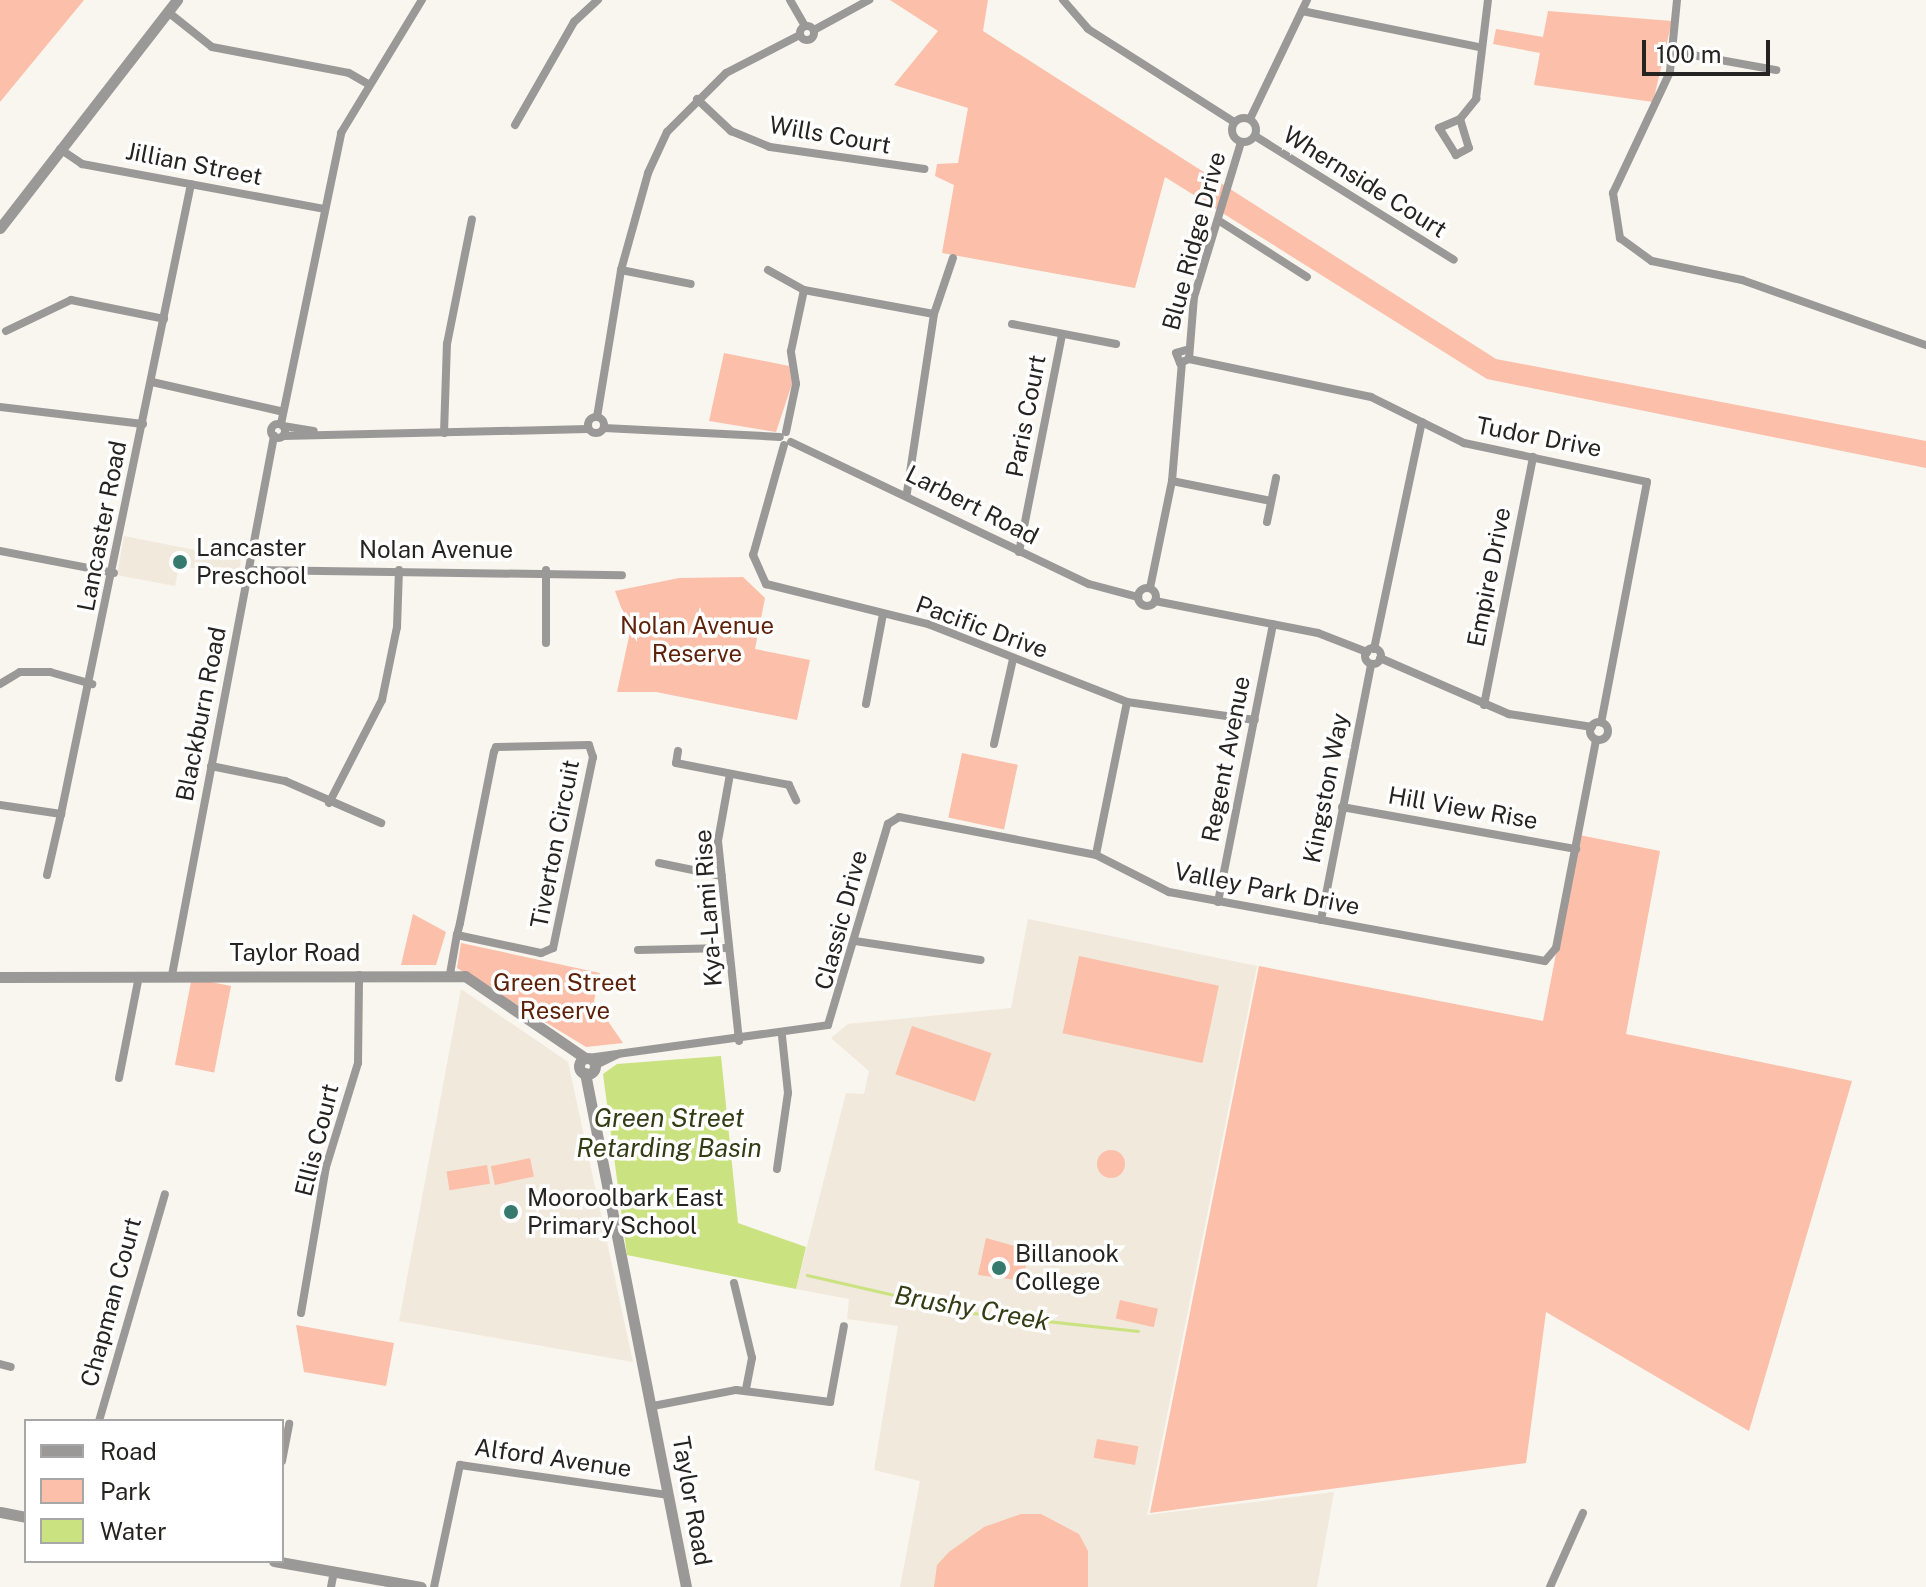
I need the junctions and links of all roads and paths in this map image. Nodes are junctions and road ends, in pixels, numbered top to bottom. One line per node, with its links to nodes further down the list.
1 (177, 0): 11 (street)
2 (422, 0): 16 (street, Blackburn Road)
3 (598, 0): 21 (street)
4 (790, 0): 12 (street)
5 (869, 0): 12 (street)
6 (1063, 0): 20 (street, Blue Ridge Drive)
7 (1307, 0): 10 (street)
8 (1488, 0): 13 (street)
9 (1677, 0): 14 (street)
10 (1302, 11): 13 (street); 18 (street)
11 (168, 12): 16 (street); 24 (street)
12 (806, 30): 17 (street)
13 (1479, 47): 19 (street)
14 (1676, 52): 15 (street); 44 (street)
15 (1776, 70)
16 (366, 83): 27 (street, Blackburn Road)
17 (697, 99): 25 (street, Wills Court); 33 (street)
18 (1250, 119): 20 (street); 22 (street)
19 (1460, 119): 19 (street)
20 (1234, 122): 23 (street)
21 (515, 125)
22 (1255, 136): 23 (street); 32 (street, Whernside Court)
23 (1241, 142): 29 (street, Blue Ridge Drive)
24 (60, 149): 26 (street, Jillian Street); 30 (street)
25 (924, 169)
26 (191, 184): 27 (street, Jillian Street); 39 (street, Lancaster Road)
27 (324, 209): 48 (street, Blackburn Road)
28 (472, 219): 55 (street)
29 (1221, 222): 35 (street); 45 (street, Blue Ridge Drive)
30 (0, 228)
31 (953, 258): 38 (street)
32 (1454, 260)
33 (621, 270): 36 (street); 49 (street)
34 (768, 270): 37 (street)
35 (1307, 277)
36 (691, 284)
37 (804, 290): 38 (street); 56 (street)
38 (934, 314): 60 (street)
39 (164, 319): 41 (street); 46 (street, Lancaster Road)
40 (1012, 324): 42 (street, Paris Court)
41 (6, 331)
42 (1062, 334): 43 (street, Paris Court); 64 (street, Paris Court)
43 (1116, 344)
44 (1926, 345)
45 (1186, 358): 50 (street, Tudor Drive); 59 (street, Blue Ridge Drive)
46 (152, 382): 48 (street); 51 (street, Lancaster Road)
47 (0, 407): 51 (street)
48 (280, 411): 54 (street, Blackburn Road)
49 (597, 417): 52 (street); 53 (street)
50 (1422, 422): 57 (street, Tudor Drive); 76 (street)
51 (143, 424): 68 (street, Lancaster Road)
52 (604, 428): 53 (street, Larbert Road); 56 (street, Larbert Road)
53 (588, 429): 55 (street)
54 (279, 431): 55 (street); 65 (street, Blackburn Road)
55 (444, 433)
56 (785, 439): 60 (street, Larbert Road); 73 (street, Pacific Drive)
57 (1533, 457): 84 (street, Empire Drive); 86 (street, Tudor Drive)
58 (1276, 478): 61 (street)
59 (1172, 481): 61 (street); 70 (street, Blue Ridge Drive)
60 (907, 493): 64 (street, Larbert Road)
61 (1271, 501): 62 (street)
62 (1267, 522)
63 (0, 551): 68 (street)
64 (1019, 552): 71 (street, Larbert Road)
65 (250, 570): 66 (street, Nolan Avenue); 91 (street, Blackburn Road)
66 (399, 570): 67 (street, Nolan Avenue); 94 (street)
67 (546, 570): 69 (street, Nolan Avenue); 75 (street)
68 (114, 573): 81 (street, Lancaster Road)
69 (622, 575)
70 (1150, 588): 71 (street); 72 (street)
71 (1138, 597): 72 (street, Larbert Road)
72 (1155, 601): 74 (street)
73 (883, 614): 78 (street, Pacific Drive); 83 (street)
74 (1273, 624): 76 (street); 85 (street, Regent Avenue)
75 (546, 643)
76 (1370, 650): 77 (street); 79 (street)
77 (1380, 658): 79 (street); 84 (street)
78 (1013, 659): 82 (street, Pacific Drive); 89 (street)
79 (1371, 664): 96 (street, Kingston Way)
80 (0, 684): 81 (street)
81 (92, 684): 97 (street, Lancaster Road)
82 (1127, 702): 85 (street, Pacific Drive); 101 (street)
83 (866, 704)
84 (1484, 705): 87 (street)
85 (1255, 720): 105 (street, Regent Avenue)
86 (1601, 723): 87 (street); 88 (street, Tudor Drive)
87 (1592, 727): 88 (street)
88 (1596, 740): 100 (street)
89 (994, 744)
90 (678, 751): 92 (street)
91 (211, 766): 94 (street); 113 (street, Blackburn Road)
92 (730, 774): 93 (street); 104 (street, Kya-Lami Rise)
93 (796, 800)
94 (329, 803): 98 (street)
95 (0, 805): 97 (street)
96 (1342, 807): 100 (street, Hill View Rise); 106 (street, Kingston Way)
97 (61, 814): 103 (street, Lancaster Road)
98 (381, 823)
99 (888, 824): 101 (street, Valley Park Drive); 108 (street, Classic Drive)
100 (1576, 849): 106 (street, Valley Park Drive)
101 (1096, 855): 105 (street, Valley Park Drive)
102 (659, 863): 104 (street)
103 (47, 875)
104 (722, 876): 109 (street, Kya-Lami Rise)
105 (1218, 902): 106 (street, Valley Park Drive)
106 (1321, 920)
107 (457, 935): 107 (street, Tiverton Circuit); 112 (street, Tiverton Circuit)
108 (855, 941): 111 (street); 117 (street, Classic Drive)
109 (727, 948): 110 (street); 118 (street, Kya-Lami Rise)
110 (638, 950)
111 (981, 960)
112 (450, 974): 114 (street, Taylor Road); 119 (street, Taylor Road)
113 (172, 975): 114 (street, Taylor Road); 115 (street, Taylor Road)
114 (359, 975): 124 (street, Ellis Court)
115 (139, 976): 116 (street, Taylor Road); 120 (street)
116 (0, 977)
117 (782, 1036): 118 (street, Classic Drive); 121 (street)
118 (739, 1041): 119 (street, Classic Drive)
119 (588, 1065): 129 (street, Taylor Road)
120 (119, 1078)
121 (777, 1169)
122 (165, 1194): 130 (street, Chapman Court)
123 (734, 1283): 128 (street)
124 (301, 1313)
125 (844, 1326): 128 (street)
126 (0, 1364): 127 (street)
127 (11, 1367)
128 (746, 1390): 129 (street)
129 (653, 1406): 133 (street, Taylor Road)
130 (100, 1419)
131 (289, 1424): 132 (street)
132 (284, 1450)
133 (669, 1495): 141 (street, Alford Avenue); 142 (street, Taylor Road)
134 (0, 1512): 136 (street)
135 (1583, 1513): 143 (street)
136 (24, 1517)
137 (284, 1563): 138 (street)
138 (334, 1572): 139 (street); 140 (street)
139 (331, 1587)
140 (421, 1587)
141 (434, 1587)
142 (686, 1587)
143 (1550, 1587)

